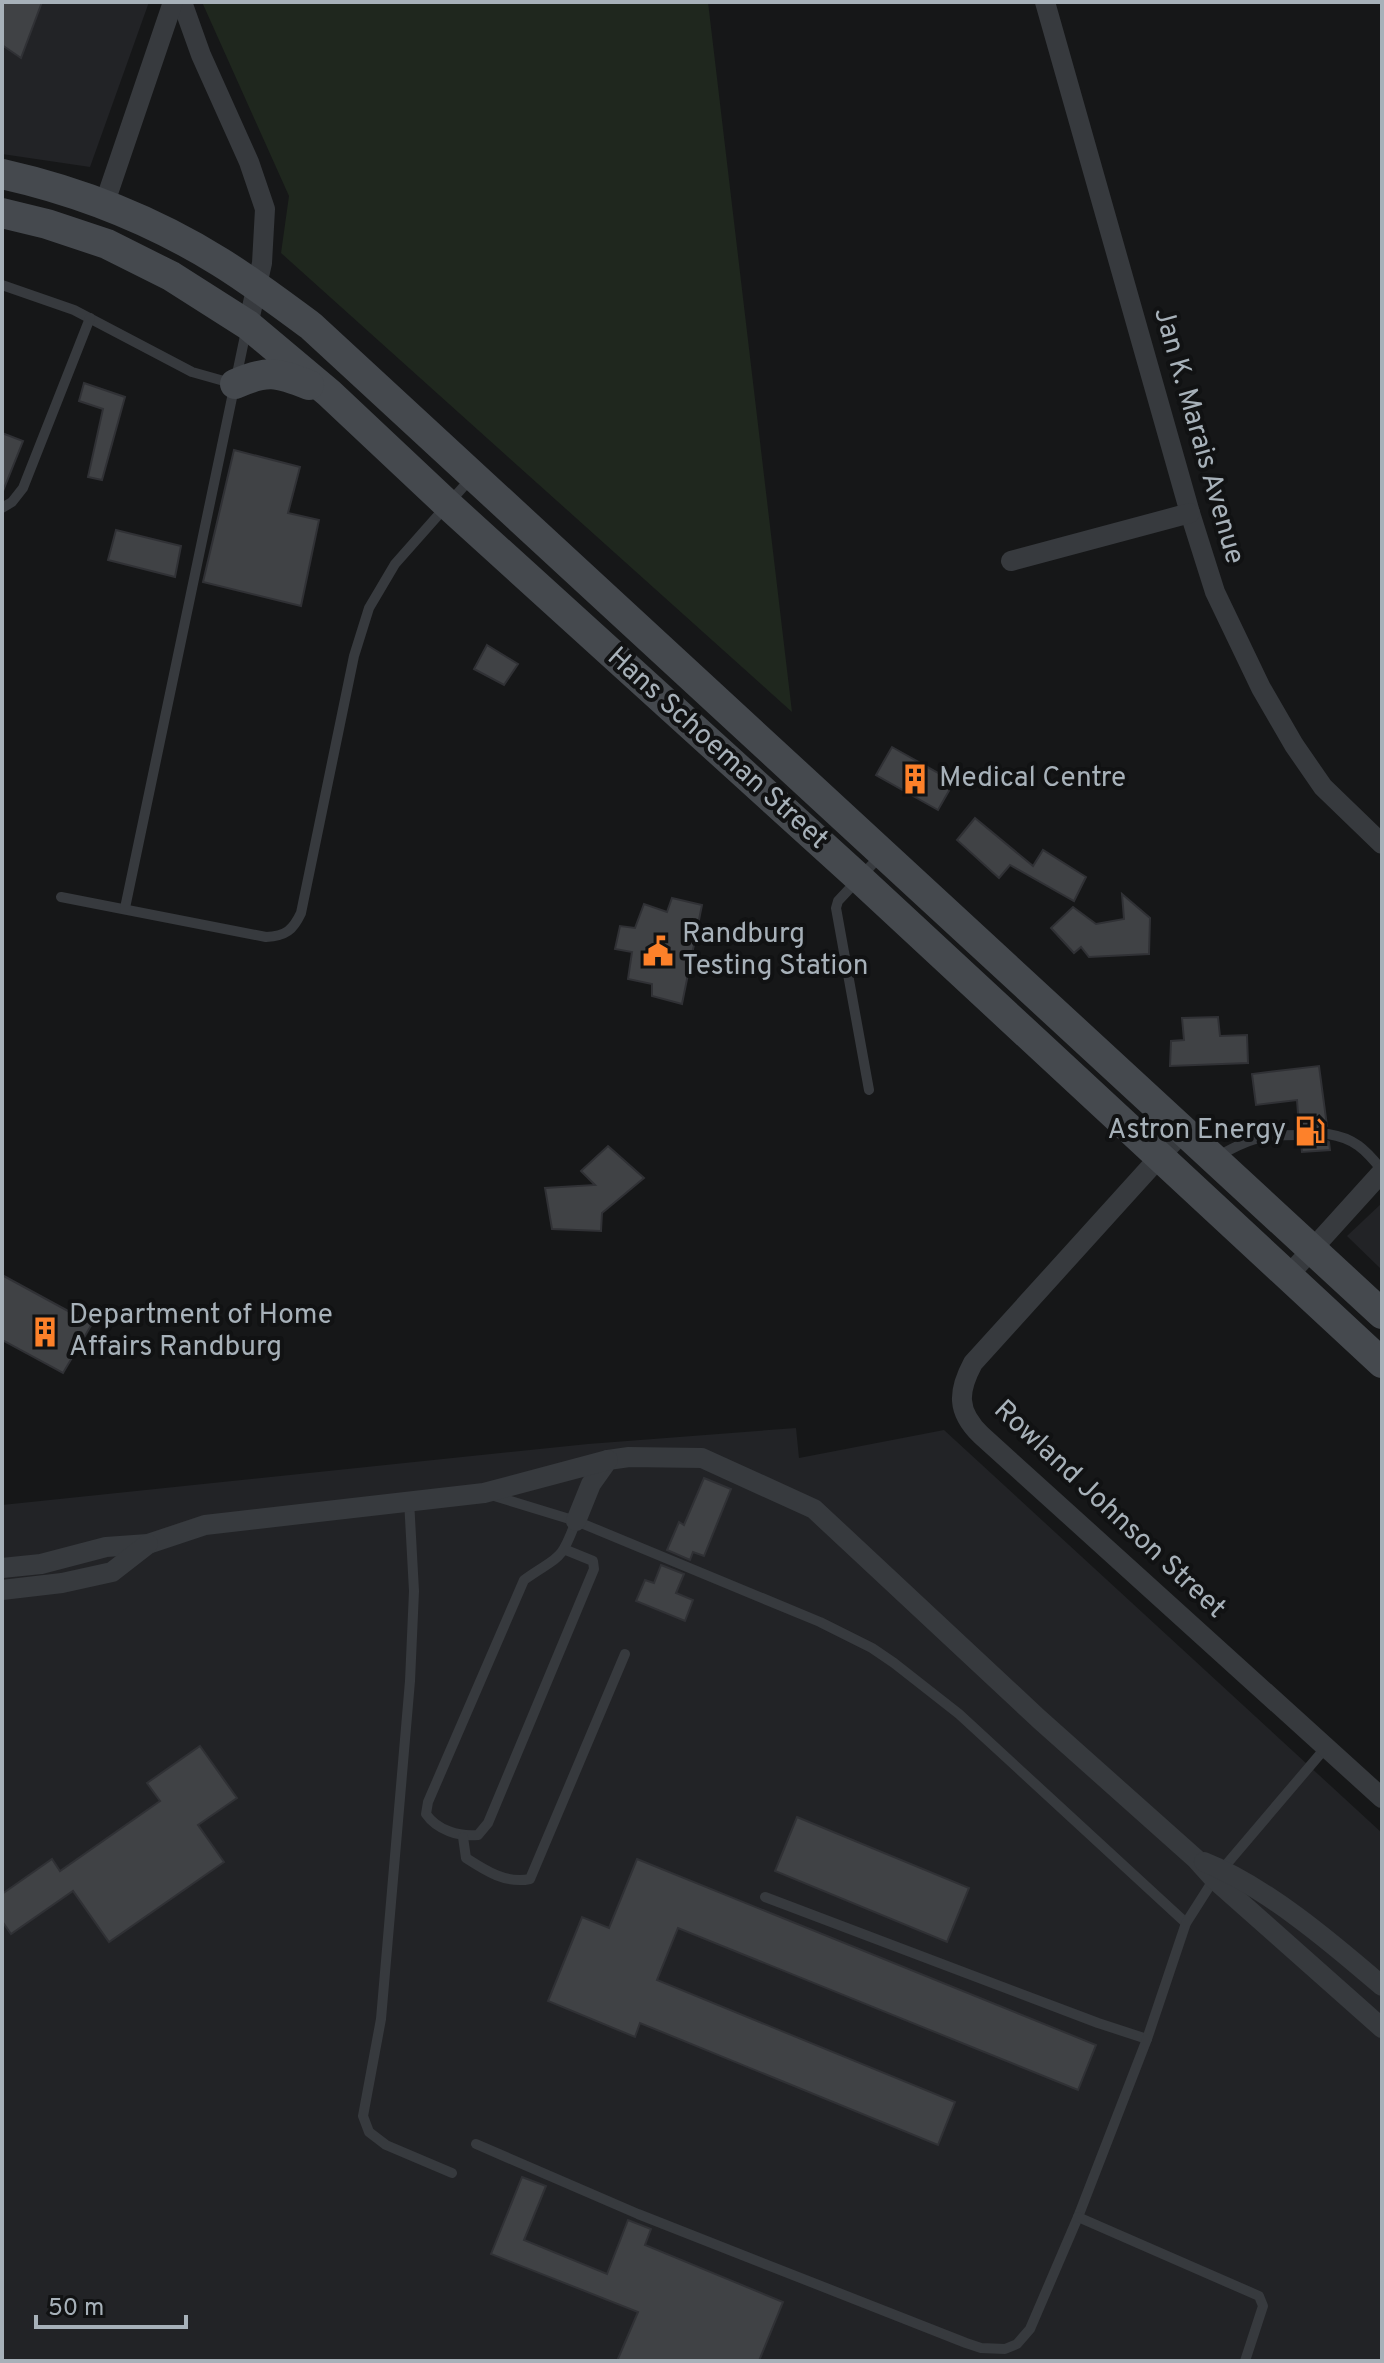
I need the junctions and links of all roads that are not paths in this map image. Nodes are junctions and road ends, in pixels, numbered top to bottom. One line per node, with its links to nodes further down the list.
1 (173, 2): 5 (street)
2 (182, 2): 8 (street)
3 (1045, 2): 16 (street, Jan K. Marais Avenue)
4 (2, 174): 5 (main road, Hans Schoeman Street)
5 (104, 205): 8 (main road, Hans Schoeman Street)
6 (2, 213): 10 (main road, Hans Schoeman Street)
7 (2, 285): 9 (lane)
8 (256, 286): 10 (street); 13 (main road, Hans Schoeman Street)
9 (90, 318): 11 (lane); 15 (lane)
10 (248, 325): 11 (lane); 12 (main road, Hans Schoeman Street)
11 (235, 384): 12 (main road); 22 (lane)
12 (329, 393): 14 (main road, Hans Schoeman Street)
13 (474, 475): 14 (lane); 19 (main road, Hans Schoeman Street)
14 (447, 504): 20 (main road, Hans Schoeman Street); 22 (lane)
15 (2, 508)
16 (1190, 513): 17 (street); 18 (street, Jan K. Marais Avenue)
17 (1011, 561)
18 (1382, 844)
19 (883, 853): 20 (lane); 24 (main road, Hans Schoeman Street)
20 (859, 878): 23 (lane); 27 (main road, Hans Schoeman Street)
21 (61, 897): 22 (lane)
22 (125, 908)
23 (869, 1090)
24 (1184, 1130): 27 (street, Rowland Johnson Street); 28 (main road, Hans Schoeman Street)
25 (1328, 1134): 29 (lane)
26 (1300, 1135): 28 (lane)
27 (1158, 1156): 31 (main road, Hans Schoeman Street); 43 (street, Rowland Johnson Street)
28 (1215, 1158): 30 (main road, Hans Schoeman Street)
29 (1378, 1180): 30 (street)
30 (1312, 1249): 31 (street); 32 (main road, Hans Schoeman Street)
31 (1287, 1277): 33 (main road, Hans Schoeman Street)
32 (1382, 1314)
33 (1382, 1363)
34 (608, 1460): 35 (street); 37 (street); 46 (street)
35 (484, 1493): 36 (street); 37 (lane)
36 (409, 1500): 38 (street); 55 (lane)
37 (576, 1521): 39 (lane); 48 (lane)
38 (148, 1544): 40 (street); 41 (street)
39 (566, 1550): 45 (lane); 45 (lane)
40 (2, 1568)
41 (2, 1590)
42 (625, 1654): 45 (lane)
43 (1327, 1746): 44 (street, Rowland Johnson Street); 46 (lane)
44 (1382, 1798)
45 (463, 1837)
46 (1218, 1874): 48 (lane); 49 (street); 51 (street)
47 (765, 1897): 53 (lane)
48 (1186, 1923): 53 (lane)
49 (1363, 1970): 50 (street); 51 (street)
50 (1382, 1986)
51 (1343, 1993): 52 (street)
52 (1382, 2028)
53 (1147, 2039): 56 (lane)
54 (476, 2144): 56 (lane)
55 (452, 2173)
56 (1078, 2217): 57 (lane)
57 (1245, 2361)

